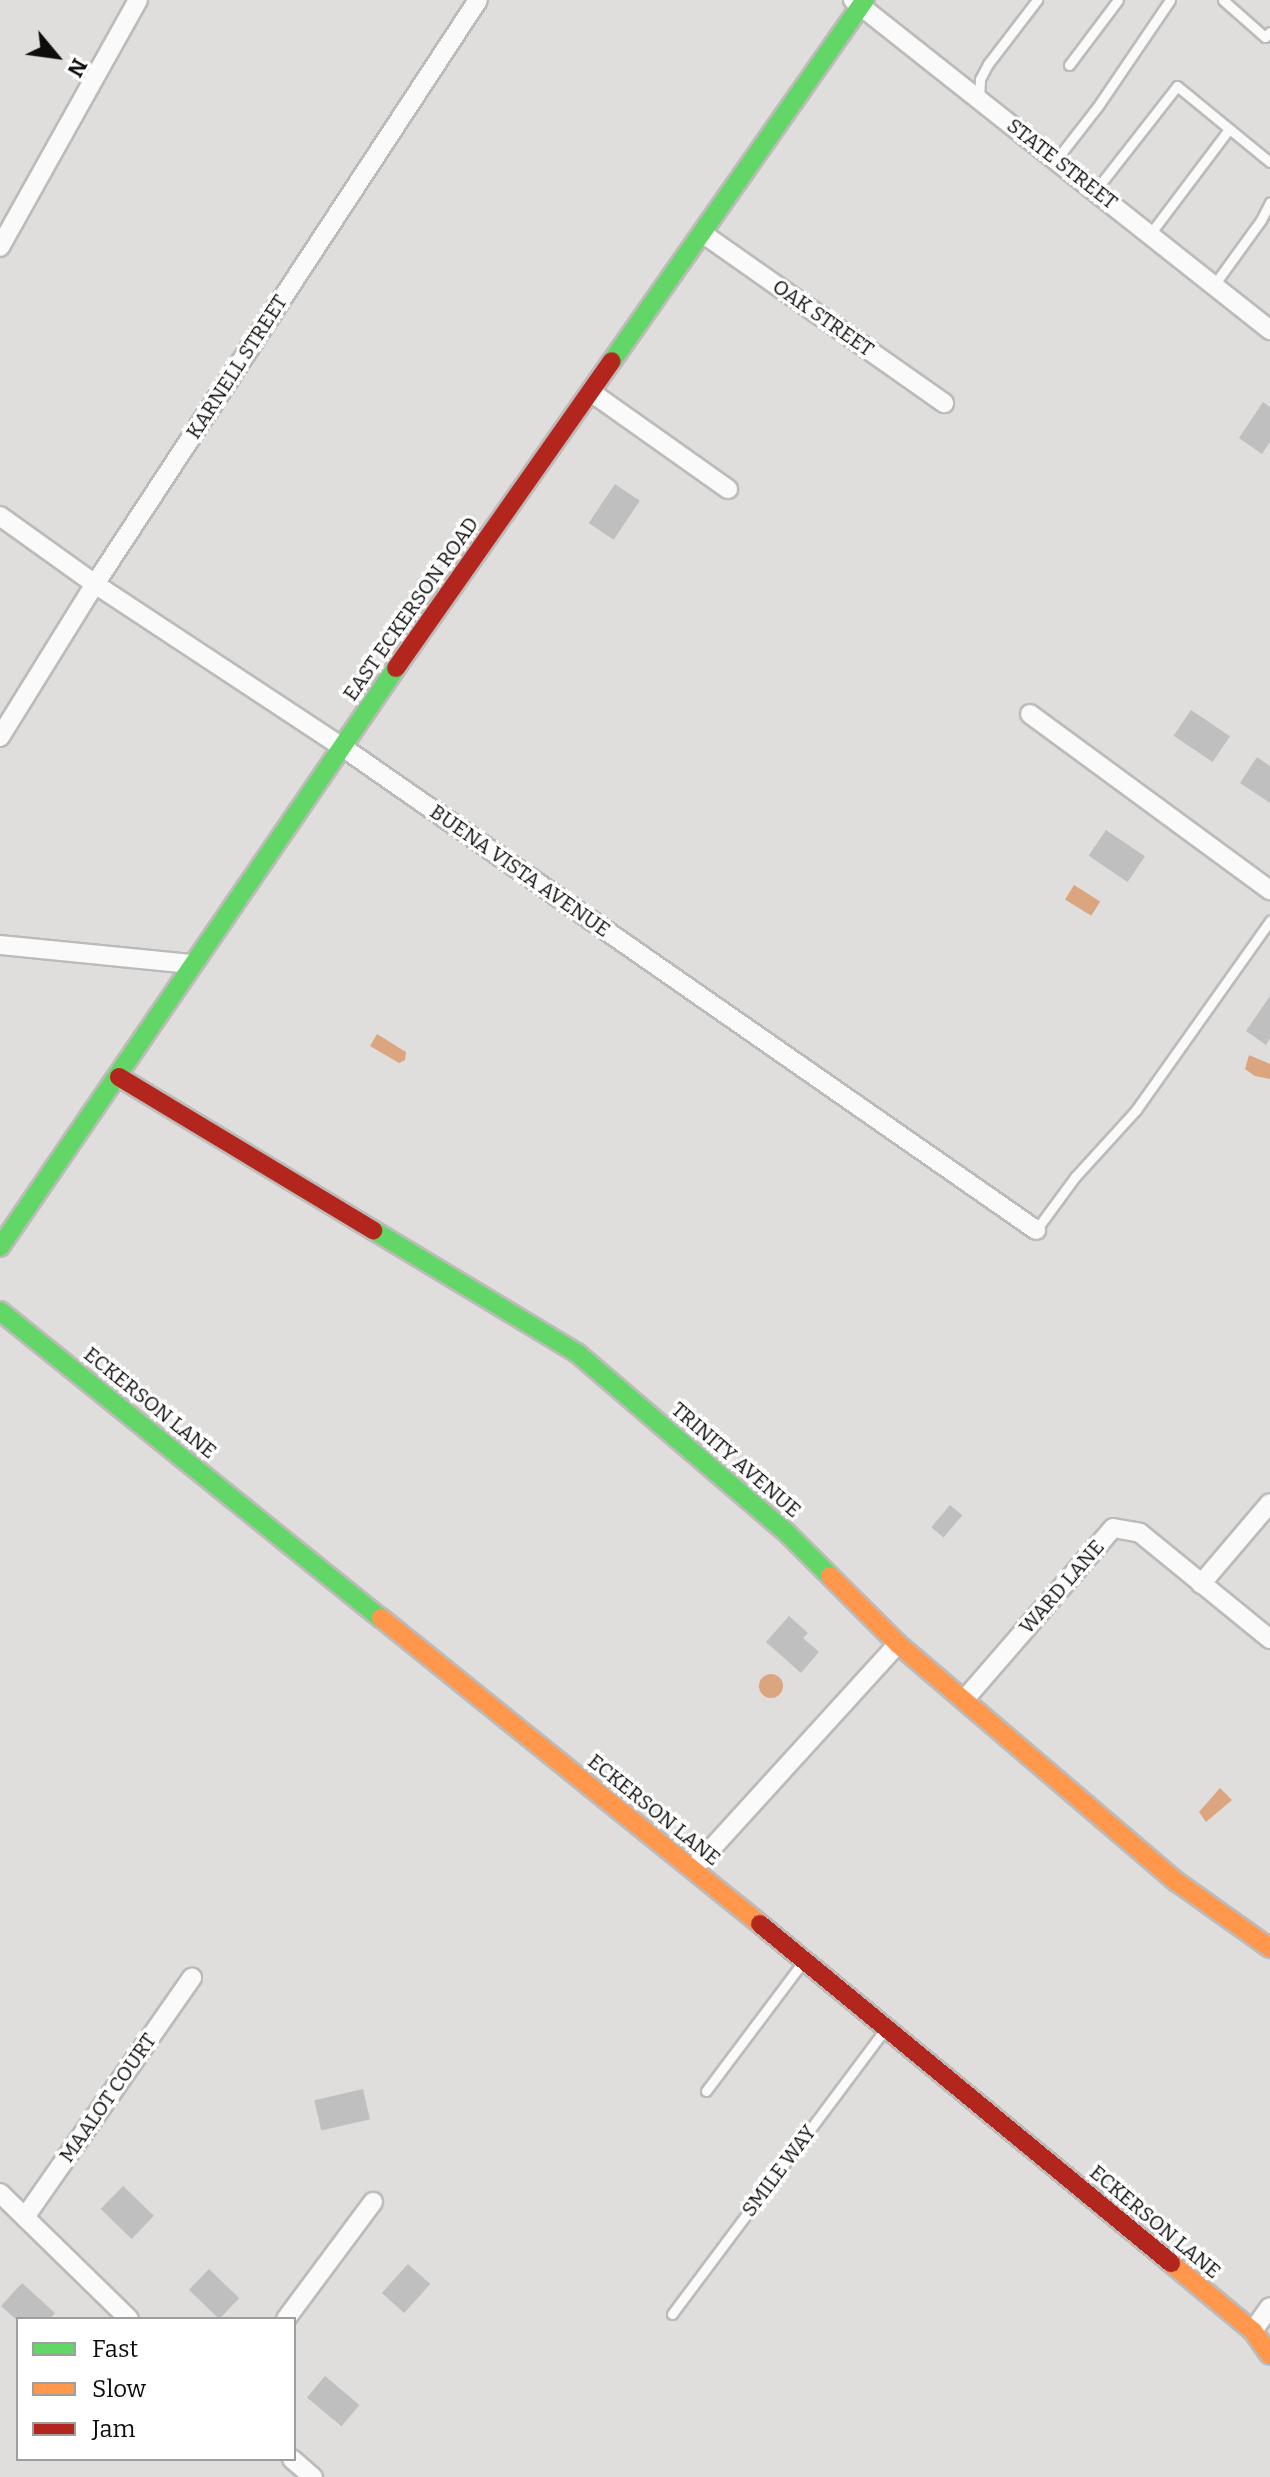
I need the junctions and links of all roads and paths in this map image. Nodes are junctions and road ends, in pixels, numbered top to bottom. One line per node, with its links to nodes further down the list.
1 (138, 0): 18 (street)
2 (478, 0): 25 (street, KARNELL STREET)
3 (1037, 0): 10 (lane)
4 (1118, 0): 9 (lane)
5 (1170, 0): 12 (lane)
6 (1223, 0): 8 (lane)
7 (860, 2): 10 (street, STATE STREET); 16 (street, EAST ECKERSON ROAD)
8 (1270, 32)
9 (1069, 65)
10 (979, 99): 12 (street, STATE STREET)
11 (1229, 129): 13 (lane); 14 (lane); 17 (lane)
12 (1056, 160): 14 (street, STATE STREET)
13 (1270, 162)
14 (1095, 191): 17 (street, STATE STREET)
15 (1270, 202): 19 (lane)
16 (702, 233): 21 (street, EAST ECKERSON ROAD); 22 (street, OAK STREET)
17 (1150, 234): 19 (street, STATE STREET)
18 (0, 247)
19 (1214, 285): 20 (street, STATE STREET)
20 (1270, 330)
21 (591, 392): 23 (street); 28 (street, EAST ECKERSON ROAD)
22 (944, 403)
23 (728, 489)
24 (0, 516): 25 (street, BUENA VISTA AVENUE)
25 (95, 584): 27 (street, KARNELL STREET); 28 (street, BUENA VISTA AVENUE)
26 (1030, 714): 29 (street)
27 (0, 737)
28 (341, 746): 32 (street, EAST ECKERSON ROAD); 34 (street, BUENA VISTA AVENUE)
29 (1270, 890)
30 (1270, 921): 34 (lane)
31 (0, 945): 32 (street)
32 (192, 964): 33 (street, EAST ECKERSON ROAD)
33 (119, 1077): 35 (street, EAST ECKERSON ROAD); 40 (street, TRINITY AVENUE)
34 (1036, 1230)
35 (0, 1247)
36 (0, 1311): 42 (street, ECKERSON LANE)
37 (1270, 1503): 38 (street)
38 (1201, 1584): 39 (street); 41 (street, WARD LANE)
39 (1270, 1639)
40 (898, 1644): 41 (street, TRINITY AVENUE); 42 (street)
41 (965, 1699): 43 (street, TRINITY AVENUE)
42 (693, 1869): 44 (street, ECKERSON LANE)
43 (1270, 1948)
44 (804, 1961): 46 (street, ECKERSON LANE); 47 (lane)
45 (192, 1978): 50 (street, MAALOT COURT)
46 (886, 2028): 52 (lane, SMILE WAY); 55 (street, ECKERSON LANE)
47 (706, 2091)
48 (0, 2193): 50 (street)
49 (373, 2202): 54 (street)
50 (25, 2217): 53 (street)
51 (1270, 2307): 55 (street)
52 (672, 2314)
53 (127, 2317)
54 (287, 2317)
55 (1253, 2331): 56 (street, ECKERSON LANE)
56 (1270, 2355)
57 (294, 2461): 58 (street)
58 (313, 2477)

